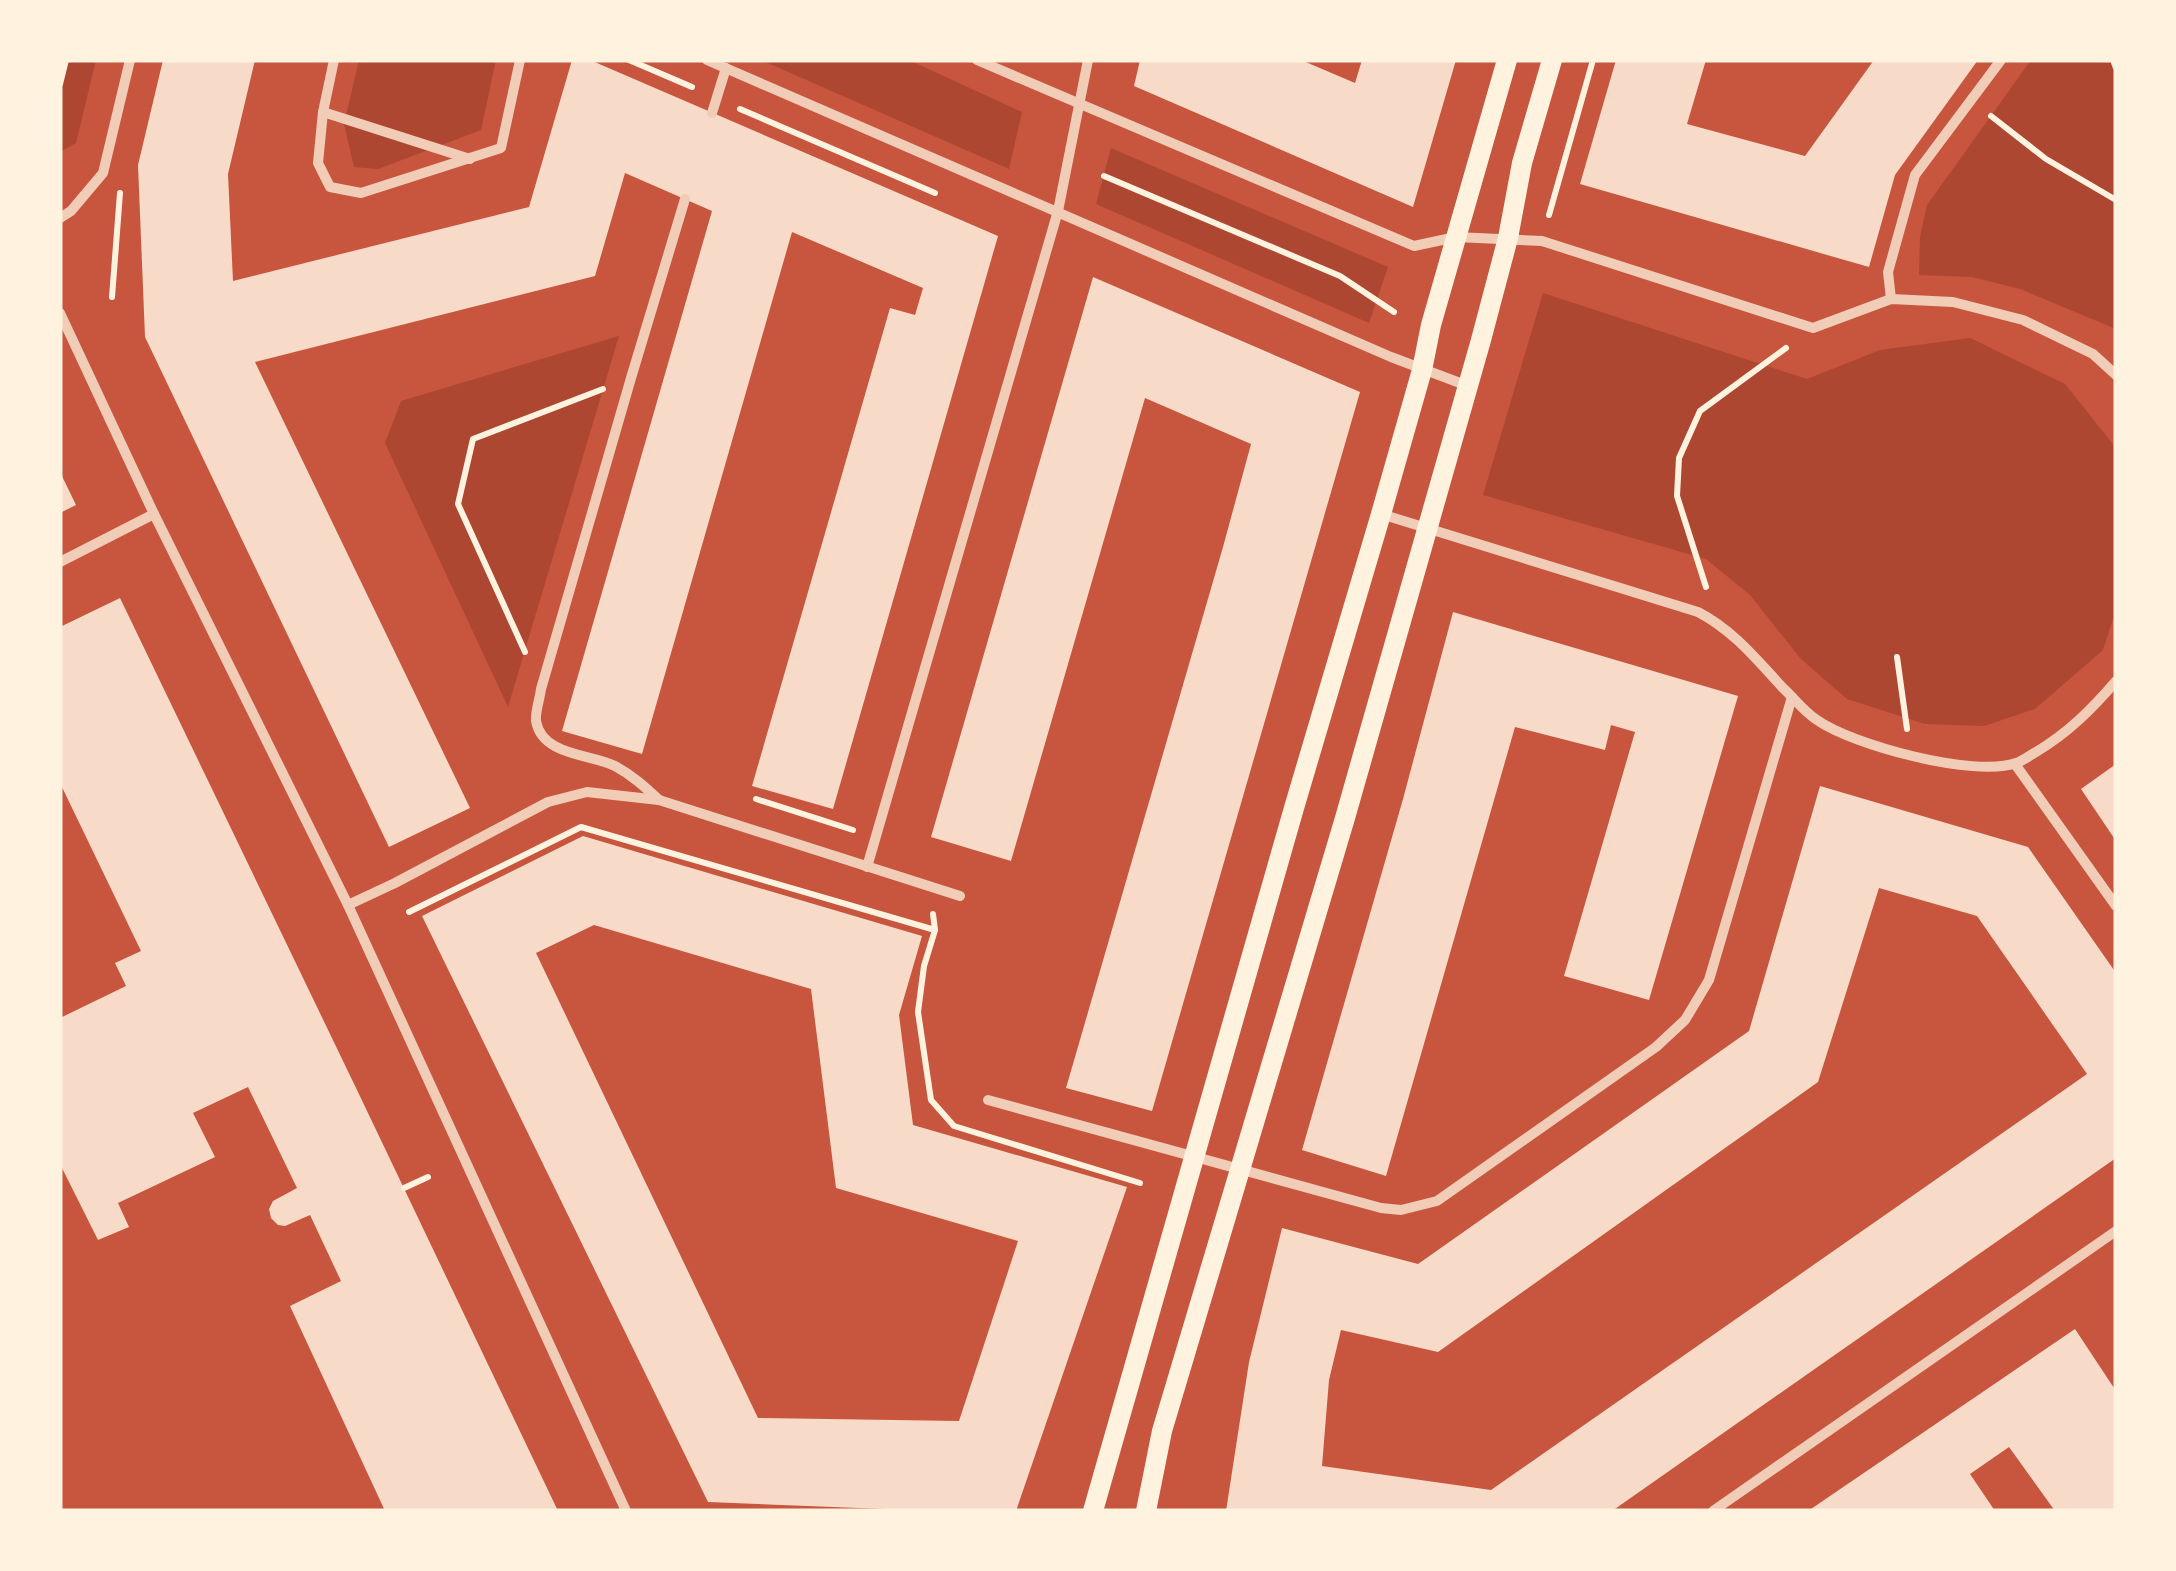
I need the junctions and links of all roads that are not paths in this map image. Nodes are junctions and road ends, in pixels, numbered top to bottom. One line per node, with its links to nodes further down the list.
1 (130, 60): 17 (street)
2 (334, 60): 12 (street)
3 (520, 60): 14 (street)
4 (708, 60): 10 (street)
5 (977, 60): 11 (street)
6 (1088, 60): 11 (street)
7 (1507, 60): 18 (main road)
8 (1552, 60): 19 (main road)
9 (2002, 60): 20 (street)
10 (726, 68): 13 (street); 16 (street)
11 (1078, 104): 16 (street); 18 (street)
12 (323, 112): 14 (street); 14 (street)
13 (712, 113)
14 (470, 160)
15 (685, 199): 32 (street)
16 (1058, 211): 22 (street); 33 (street)
17 (60, 218)
18 (1456, 237): 19 (street); 22 (main road)
19 (1508, 238): 20 (street); 24 (main road)
20 (1890, 298): 23 (street)
21 (60, 313): 25 (street)
22 (1422, 370): 24 (street); 26 (main road)
23 (2116, 376)
24 (1468, 386): 27 (main road)
25 (154, 514): 28 (street); 35 (street)
26 (1382, 514): 27 (street); 38 (main road)
27 (1428, 529): 30 (street); 39 (main road)
28 (60, 562)
29 (2116, 680): 31 (street)
30 (1792, 696): 31 (street); 39 (street)
31 (2015, 764): 36 (street)
32 (659, 800): 33 (street); 35 (street)
33 (867, 867): 34 (street)
34 (960, 896)
35 (348, 905): 41 (street)
36 (2116, 906)
37 (988, 1100): 38 (street)
38 (1195, 1157): 39 (street); 42 (main road)
39 (1241, 1170): 43 (main road)
40 (2116, 1231): 44 (street)
41 (626, 1511)
42 (1092, 1511)
43 (1146, 1511)
44 (1714, 1511)

